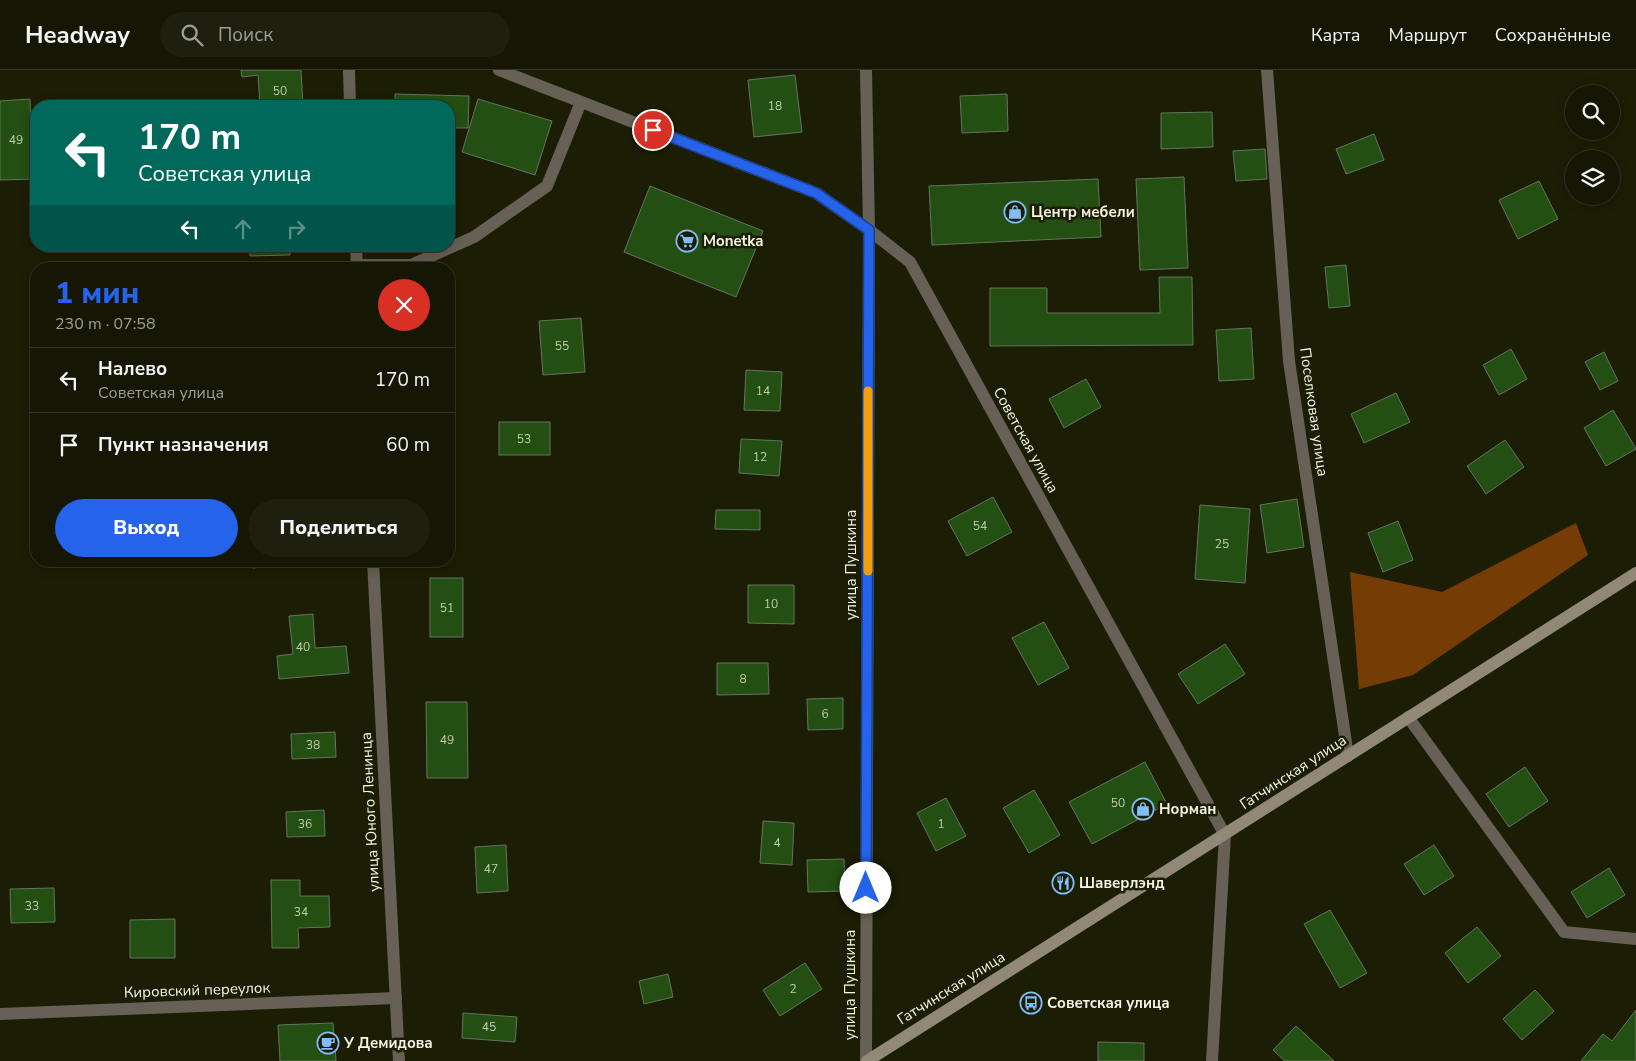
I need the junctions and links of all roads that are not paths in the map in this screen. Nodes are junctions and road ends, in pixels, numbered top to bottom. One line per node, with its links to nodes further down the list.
1 (349, 70): 5 (street)
2 (499, 70): 6 (street, Советская улица)
3 (866, 70): 7 (street, улица Пушкина)
4 (1268, 70): 14 (street, Поселковая улица)
5 (350, 100)
6 (581, 102): 7 (street, Советская улица); 8 (street)
7 (869, 230): 15 (street, Советская улица); 20 (street, улица Пушкина)
8 (455, 245)
9 (440, 252): 10 (street)
10 (418, 262)
11 (372, 567): 17 (street, улица Юного Ленинца)
12 (1636, 573): 13 (main road, Гатчинская улица)
13 (1408, 717): 14 (main road, Гатчинская улица); 16 (street)
14 (1348, 756): 15 (main road, Гатчинская улица)
15 (1225, 835): 20 (main road, Гатчинская улица); 21 (street)
16 (1636, 939)
17 (396, 998): 18 (street, Кировский переулок); 19 (street, улица Юного Ленинца)
18 (0, 1014)
19 (399, 1061)
20 (866, 1061)
21 (1212, 1061)

